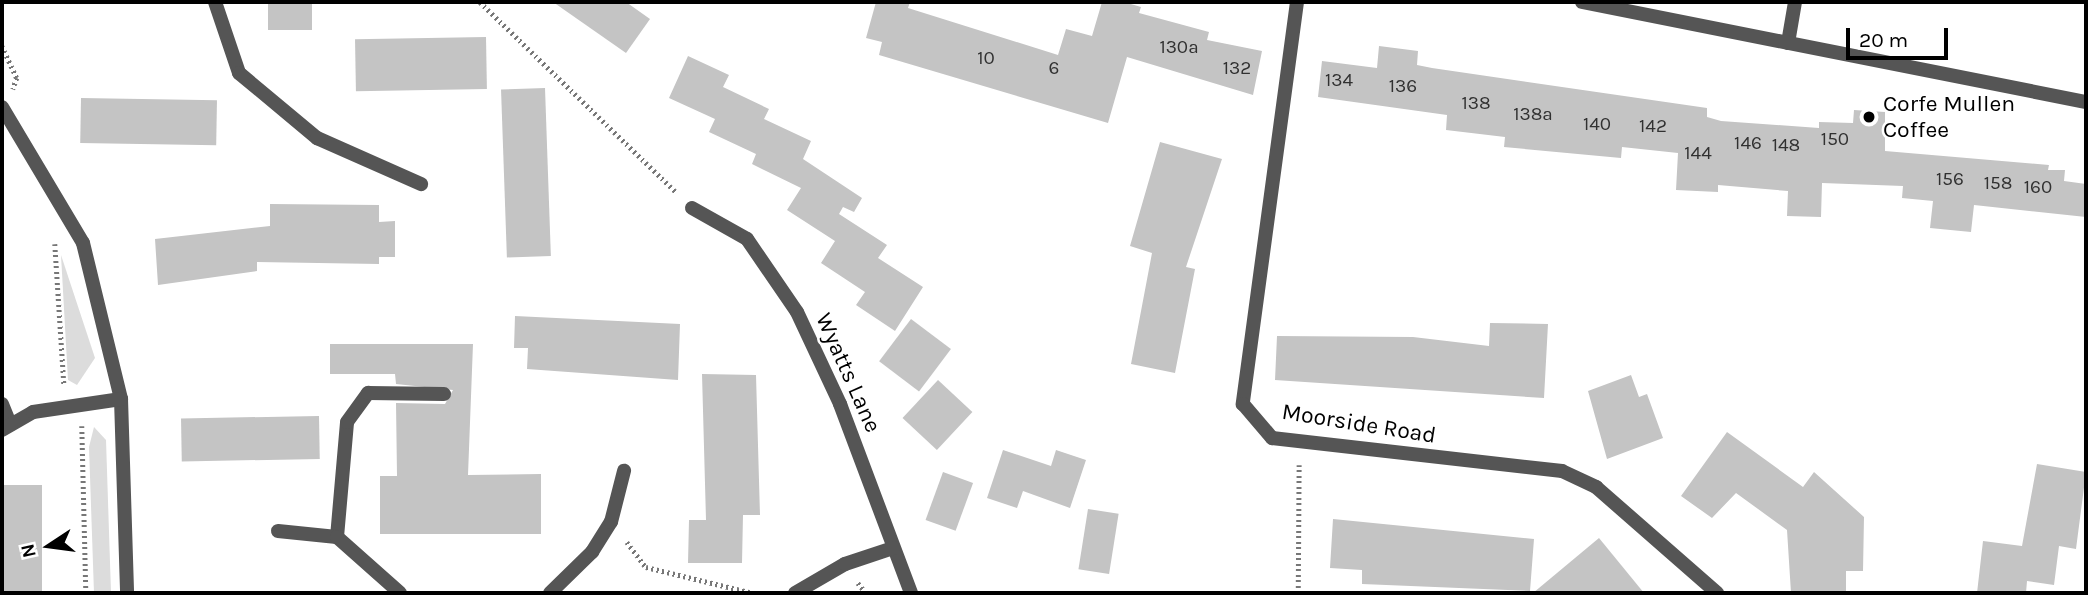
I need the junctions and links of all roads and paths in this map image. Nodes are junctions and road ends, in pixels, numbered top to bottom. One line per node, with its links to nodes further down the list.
1 (215, 2): 11 (street)
2 (480, 2): 13 (path)
3 (1297, 2): 20 (street, Moorside Road)
4 (1582, 2): 6 (street)
5 (1795, 2): 7 (street)
6 (1637, 7): 7 (street)
7 (1788, 43): 9 (street)
8 (2, 46): 10 (path)
9 (2086, 102)
10 (4, 110): 12 (street)
11 (421, 184)
12 (62, 208): 15 (street); 18 (path)
13 (692, 208): 25 (street, Wyatts Lane)
14 (444, 394): 24 (street)
15 (121, 399): 17 (street); 27 (street)
16 (2, 404): 19 (street)
17 (81, 405): 18 (street); 26 (path)
18 (66, 407): 19 (street)
19 (6, 427)
20 (1300, 440): 33 (path); 34 (street, Moorside Road)
21 (624, 471): 22 (street)
22 (611, 522): 29 (street); 30 (path)
23 (278, 531): 24 (street)
24 (337, 537): 28 (street)
25 (893, 548): 31 (street); 32 (street, Wyatts Lane)
26 (86, 593)
27 (127, 593)
28 (400, 593)
29 (550, 593)
30 (753, 593)
31 (795, 593)
32 (911, 593)
33 (1298, 593)
34 (1717, 593)

